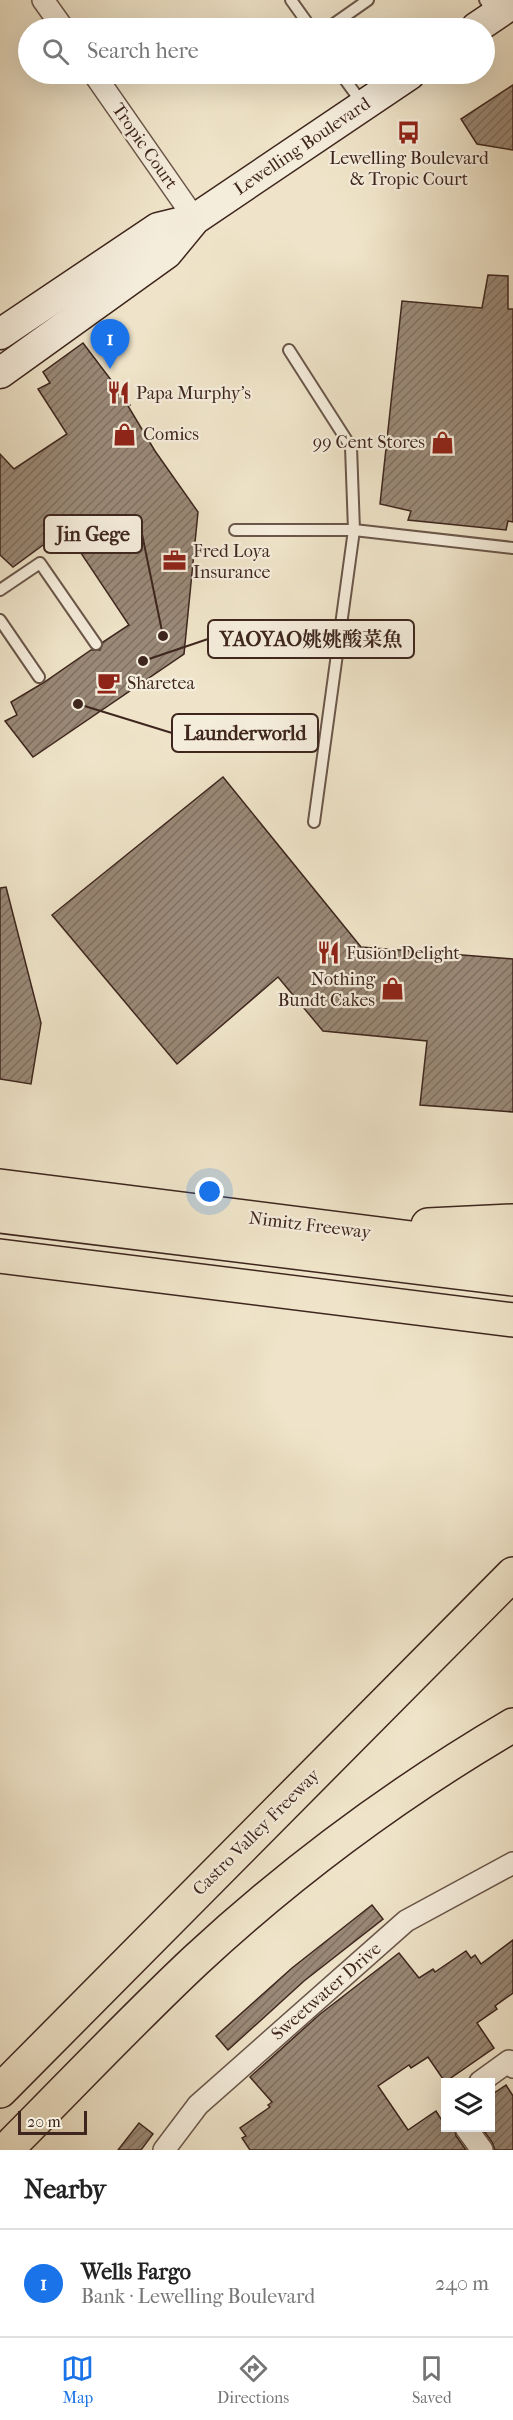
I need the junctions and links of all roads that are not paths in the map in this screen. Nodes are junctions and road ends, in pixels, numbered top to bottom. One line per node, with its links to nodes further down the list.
1 (43, 0): 4 (street)
2 (291, 0): 5 (lane)
3 (368, 0): 6 (lane)
4 (56, 18)
5 (304, 18)
6 (342, 18)
7 (101, 84): 11 (street, Tropic Court)
8 (348, 84): 10 (lane)
9 (395, 84): 10 (main road, Lewelling Boulevard)
10 (363, 105): 11 (main road, Lewelling Boulevard)
11 (195, 219): 12 (main road, Lewelling Boulevard); 14 (main road, Lewelling Boulevard)
12 (0, 334)
13 (289, 350): 16 (lane)
14 (0, 373)
15 (236, 530): 16 (lane)
16 (354, 530): 17 (lane); 22 (lane)
17 (513, 548)
18 (0, 590): 20 (lane)
19 (0, 620): 21 (lane)
20 (96, 644)
21 (39, 677)
22 (314, 822)
23 (0, 1174): 25 (highway)
24 (0, 1186): 25 (highway, Nimitz Freeway)
25 (117, 1200): 28 (highway, Nimitz Freeway)
26 (0, 1216): 31 (highway)
27 (513, 1221): 28 (highway)
28 (345, 1230): 29 (highway, Nimitz Freeway)
29 (513, 1251)
30 (0, 1256): 32 (highway)
31 (513, 1279)
32 (327, 1297): 33 (highway); 34 (highway)
33 (513, 1320)
34 (513, 1343)
35 (513, 1574): 40 (highway, Castro Valley Freeway)
36 (513, 1725): 42 (highway)
37 (513, 1863): 43 (street, Sweetwater Drive)
38 (513, 2067): 39 (street)
39 (486, 2078)
40 (0, 2091)
41 (469, 2132): 44 (street)
42 (6, 2150)
43 (164, 2150)
44 (482, 2150)

